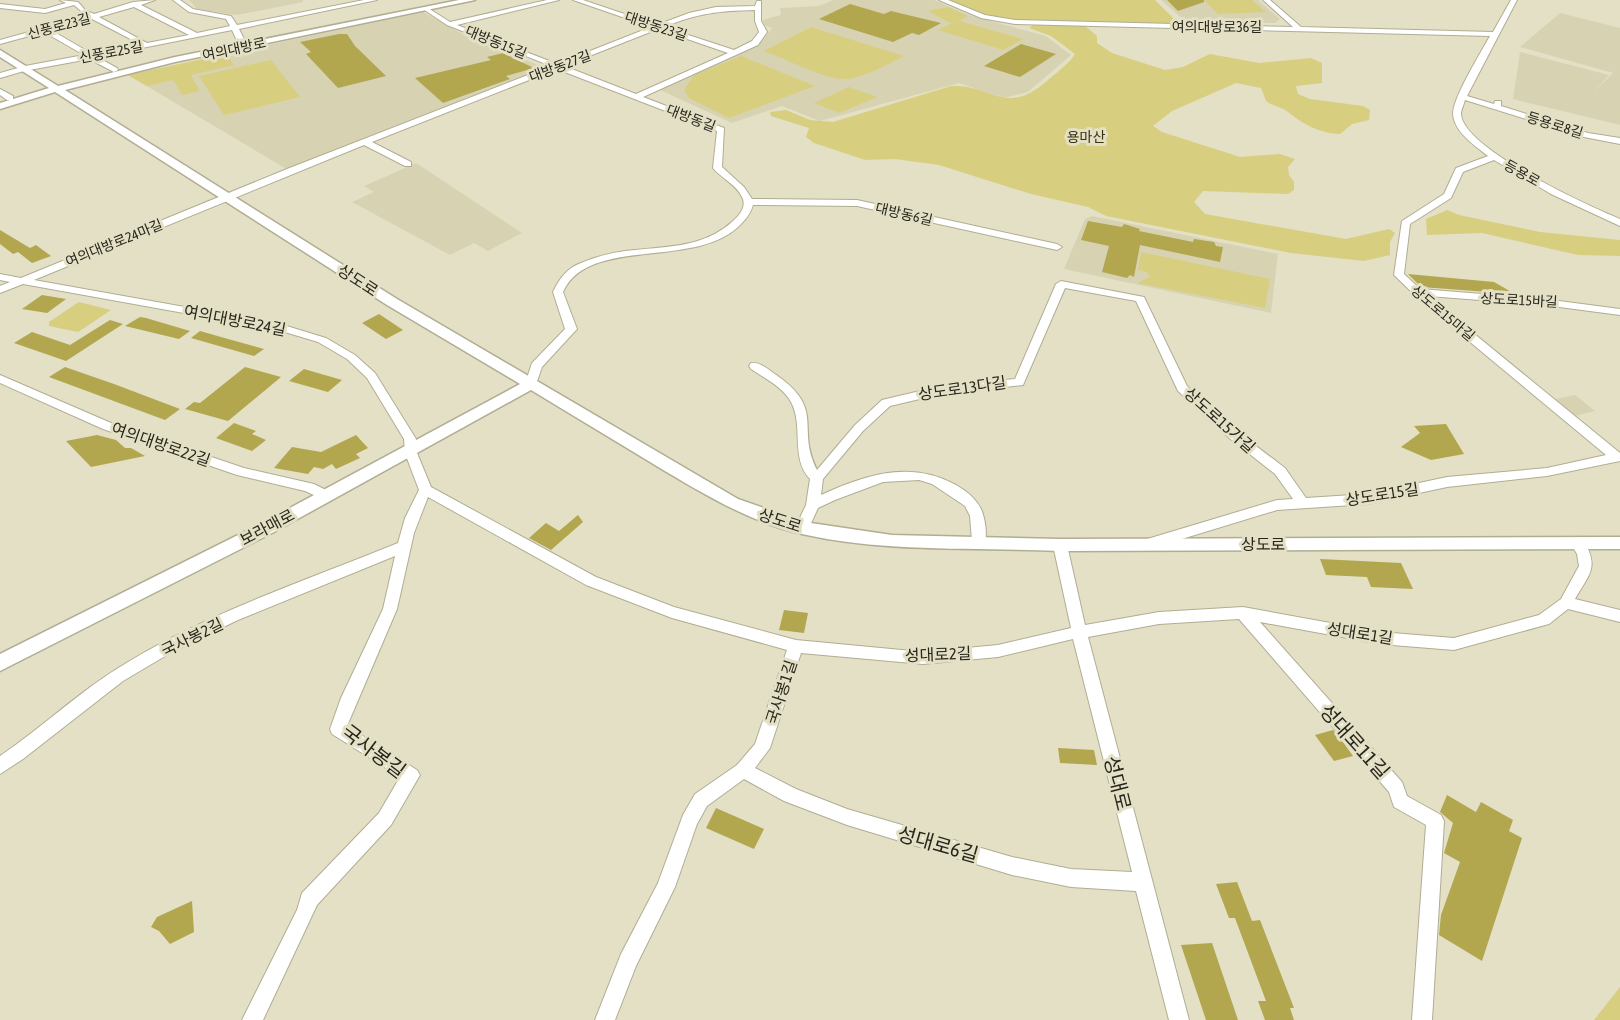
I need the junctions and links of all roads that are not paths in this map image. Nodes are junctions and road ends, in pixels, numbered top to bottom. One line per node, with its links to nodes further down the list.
1 (19, 0): 15 (street)
2 (63, 0): 14 (street)
3 (125, 0): 17 (street)
4 (152, 0): 17 (street, 신풍로23길)
5 (176, 0): 23 (street)
6 (374, 0): 23 (street, 신풍로25길)
7 (451, 0): 18 (main road, 여의대방로)
8 (471, 0): 18 (main road, 여의대방로)
9 (556, 0): 20 (street)
10 (576, 0): 21 (street, 대방동23길)
11 (942, 0): 22 (street, 여의대방로36길)
12 (1266, 0): 22 (street)
13 (1514, 0): 25 (street, 등용로)
14 (73, 3): 15 (street); 19 (street)
15 (0, 4)
16 (759, 4): 21 (street, 대방동27길); 31 (street, 대방동길)
17 (135, 5): 19 (street, 신풍로23길); 26 (street)
18 (422, 5): 20 (street, 대방동15길); 28 (main road, 여의대방로); 37 (main road, 여의대방로)
19 (93, 17): 24 (street, 신풍로23길); 29 (street)
20 (449, 24): 33 (street, 대방동15길)
21 (660, 27): 31 (street, 대방동23길); 33 (street, 대방동27길)
22 (1297, 27): 25 (street, 여의대방로36길)
23 (235, 28): 26 (street, 신풍로25길); 28 (street)
24 (45, 30): 27 (street, 신풍로23길); 32 (street)
25 (1497, 34): 40 (street, 등용로)
26 (196, 35): 29 (street, 신풍로25길)
27 (0, 42)
28 (242, 43): 35 (main road, 여의대방로)
29 (146, 45): 32 (street, 신풍로25길)
30 (0, 53): 34 (main road, 상도로)
31 (736, 53): 39 (street, 대방동길)
32 (93, 56): 34 (street, 신풍로25길); 35 (street)
33 (558, 67): 39 (street, 대방동15길); 44 (street, 대방동27길)
34 (26, 69): 36 (street, 신풍로25길); 37 (main road, 상도로)
35 (114, 70): 37 (main road, 여의대방로)
36 (0, 76)
37 (55, 87): 41 (main road, 여의대방로); 42 (main road, 여의대방로); 47 (main road, 상도로)
38 (0, 91): 41 (street)
39 (636, 97): 48 (street, 대방동길)
40 (1462, 97): 43 (street, 등용로8길); 45 (street, 등용로)
41 (5, 99)
42 (0, 106)
43 (1620, 141)
44 (365, 142): 46 (street); 47 (street, 대방동27길)
45 (1493, 157): 49 (street, 등용로); 55 (street, 상도로15마길)
46 (408, 164)
47 (228, 197): 52 (street, 여의대방로24마길); 59 (main road, 상도로)
48 (748, 202): 50 (street, 대방동6길); 59 (street)
49 (1620, 223)
50 (1057, 247)
51 (0, 277): 52 (street, 여의대방로24길)
52 (20, 281): 54 (street, 여의대방로24마길); 60 (street, 여의대방로24길)
53 (1061, 285): 62 (street, 상도로13다길); 65 (street, 상도로15가길)
54 (0, 290)
55 (1417, 292): 56 (street, 상도로15바길); 61 (street, 상도로15마길)
56 (1620, 312)
57 (755, 366): 62 (street)
58 (0, 379): 64 (street, 여의대방로22길)
59 (531, 384): 60 (main road, 보라매로); 67 (main road, 상도로)
60 (411, 453): 63 (street); 64 (main road, 보라매로)
61 (1618, 457): 65 (street, 상도로15길)
62 (817, 478): 66 (street)
63 (426, 490): 73 (street, 국사봉길); 78 (street, 국사봉1길)
64 (327, 496): 79 (main road, 보라매로)
65 (1303, 504): 71 (street, 상도로15길)
66 (813, 505): 67 (street); 68 (street)
67 (802, 528): 68 (main road, 상도로)
68 (979, 541): 72 (main road, 상도로)
69 (1577, 542): 70 (main road, 상도로); 71 (main road, 상도로); 74 (street, 성대로1길)
70 (1620, 543)
71 (1148, 544): 72 (main road, 상도로)
72 (1060, 545): 77 (street, 성대로)
73 (405, 546): 80 (street, 국사봉2길); 83 (street, 국사봉길)
74 (1566, 603): 75 (street, 성대로1길); 76 (street)
75 (1243, 613): 77 (street, 성대로1길); 86 (street, 성대로11길)
76 (1620, 616)
77 (1079, 632): 78 (street, 성대로2길); 82 (street, 성대로)
78 (796, 646): 81 (street, 국사봉1길)
79 (0, 663)
80 (0, 766)
81 (742, 770): 82 (street, 성대로6길); 84 (street, 국사봉1길)
82 (1144, 882): 85 (street, 성대로)
83 (252, 1020)
84 (605, 1020)
85 (1179, 1020)
86 (1422, 1020)

